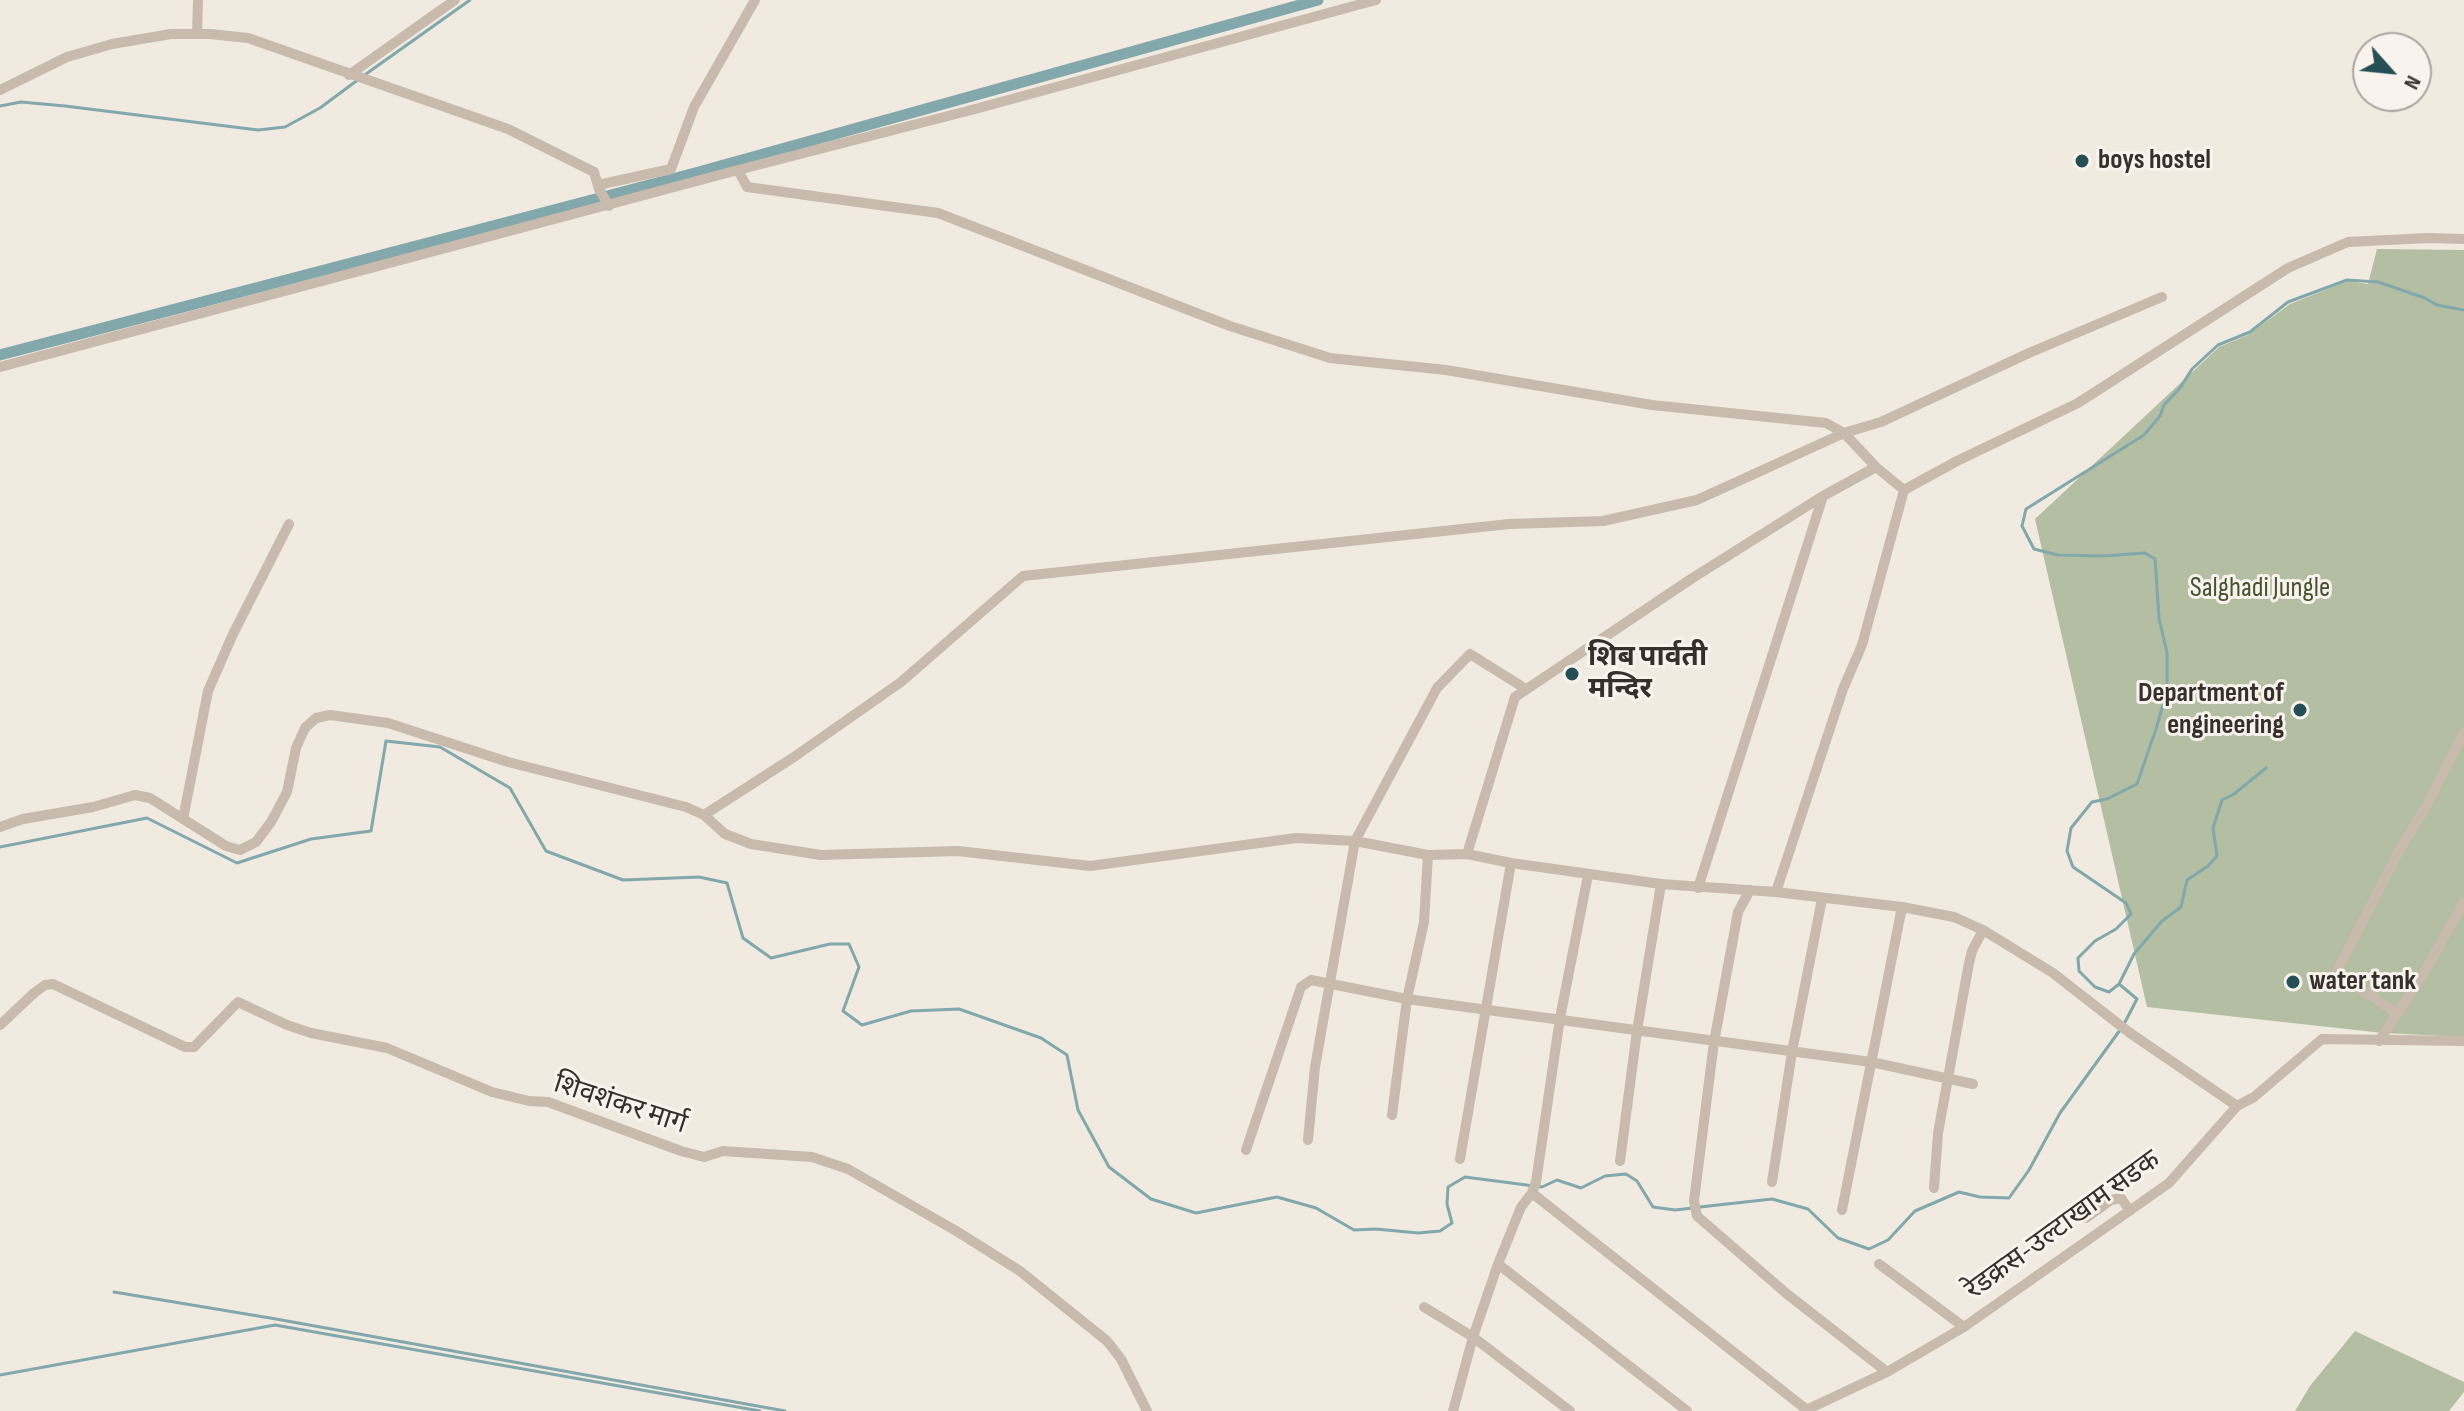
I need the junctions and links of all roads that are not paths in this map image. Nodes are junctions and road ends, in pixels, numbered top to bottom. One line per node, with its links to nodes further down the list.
1 (198, 0): 5 (street)
2 (455, 0): 6 (street)
3 (755, 0): 9 (street)
4 (1376, 0): 8 (street)
5 (197, 34): 6 (street); 7 (street)
6 (352, 76): 9 (street)
7 (0, 90)
8 (738, 170): 10 (street); 14 (street)
9 (598, 187): 10 (street)
10 (608, 203): 13 (street)
11 (2464, 239): 16 (street)
12 (2162, 297): 14 (street)
13 (0, 367)
14 (1844, 433): 15 (street); 21 (street)
15 (1876, 467): 16 (street); 17 (street)
16 (1904, 490): 32 (street)
17 (1823, 496): 19 (street); 30 (street)
18 (289, 524): 22 (street)
19 (1526, 689): 24 (street); 25 (street)
20 (2464, 732): 40 (street)
21 (704, 815): 22 (street); 24 (street)
22 (183, 819): 23 (street)
23 (0, 827)
24 (1355, 841): 26 (street); 37 (street)
25 (1467, 854): 26 (street); 27 (street)
26 (1428, 855): 38 (street)
27 (1511, 863): 28 (street); 39 (street)
28 (1588, 875): 29 (street); 41 (street)
29 (1661, 884): 30 (street); 43 (street)
30 (1698, 888): 31 (street)
31 (1750, 890): 32 (street); 46 (street)
32 (1776, 892): 33 (street)
33 (1822, 899): 35 (street); 47 (street)
34 (2464, 902): 40 (street)
35 (1902, 907): 36 (street); 48 (street)
36 (1983, 930): 49 (street); 51 (street)
37 (1331, 983): 38 (street); 53 (street); 54 (street)
38 (1407, 999): 39 (street); 52 (street)
39 (1486, 1009): 41 (street); 55 (street)
40 (2397, 1013): 44 (street)
41 (1560, 1018): 43 (street); 58 (street)
42 (0, 1025): 70 (street, शिवशंकर मार्ग)
43 (1637, 1031): 46 (street); 56 (street)
44 (2379, 1041): 45 (street, रेडक्रस-उल्टाखाम सडक); 51 (street, रेडक्रस-उल्टाखाम सडक)
45 (2464, 1041)
46 (1714, 1042): 47 (street); 68 (street)
47 (1792, 1052): 48 (street); 57 (street)
48 (1871, 1062): 49 (street); 60 (street)
49 (1948, 1077): 50 (street); 59 (street)
50 (1973, 1084)
51 (2237, 1106): 61 (street, रेडक्रस-उल्टाखाम सडक)
52 (1392, 1115)
53 (1308, 1140)
54 (1246, 1150)
55 (1460, 1159)
56 (1620, 1161)
57 (1772, 1182)
58 (1534, 1187): 63 (street); 69 (street)
59 (1934, 1188)
60 (1842, 1210)
61 (2130, 1211): 62 (street); 66 (street, रेडक्रस-उल्टाखाम सडक)
62 (2086, 1218)
63 (1498, 1264): 67 (street); 73 (street)
64 (1879, 1264): 66 (street)
65 (1424, 1307): 67 (street)
66 (1964, 1327): 68 (street, रेडक्रस-उल्टाखाम सडक)
67 (1473, 1337): 71 (street); 72 (street)
68 (1887, 1372): 69 (street, रेडक्रस-उल्टाखाम सडक)
69 (1806, 1410)
70 (1147, 1411)
71 (1453, 1411)
72 (1570, 1411)
73 (1687, 1411)

